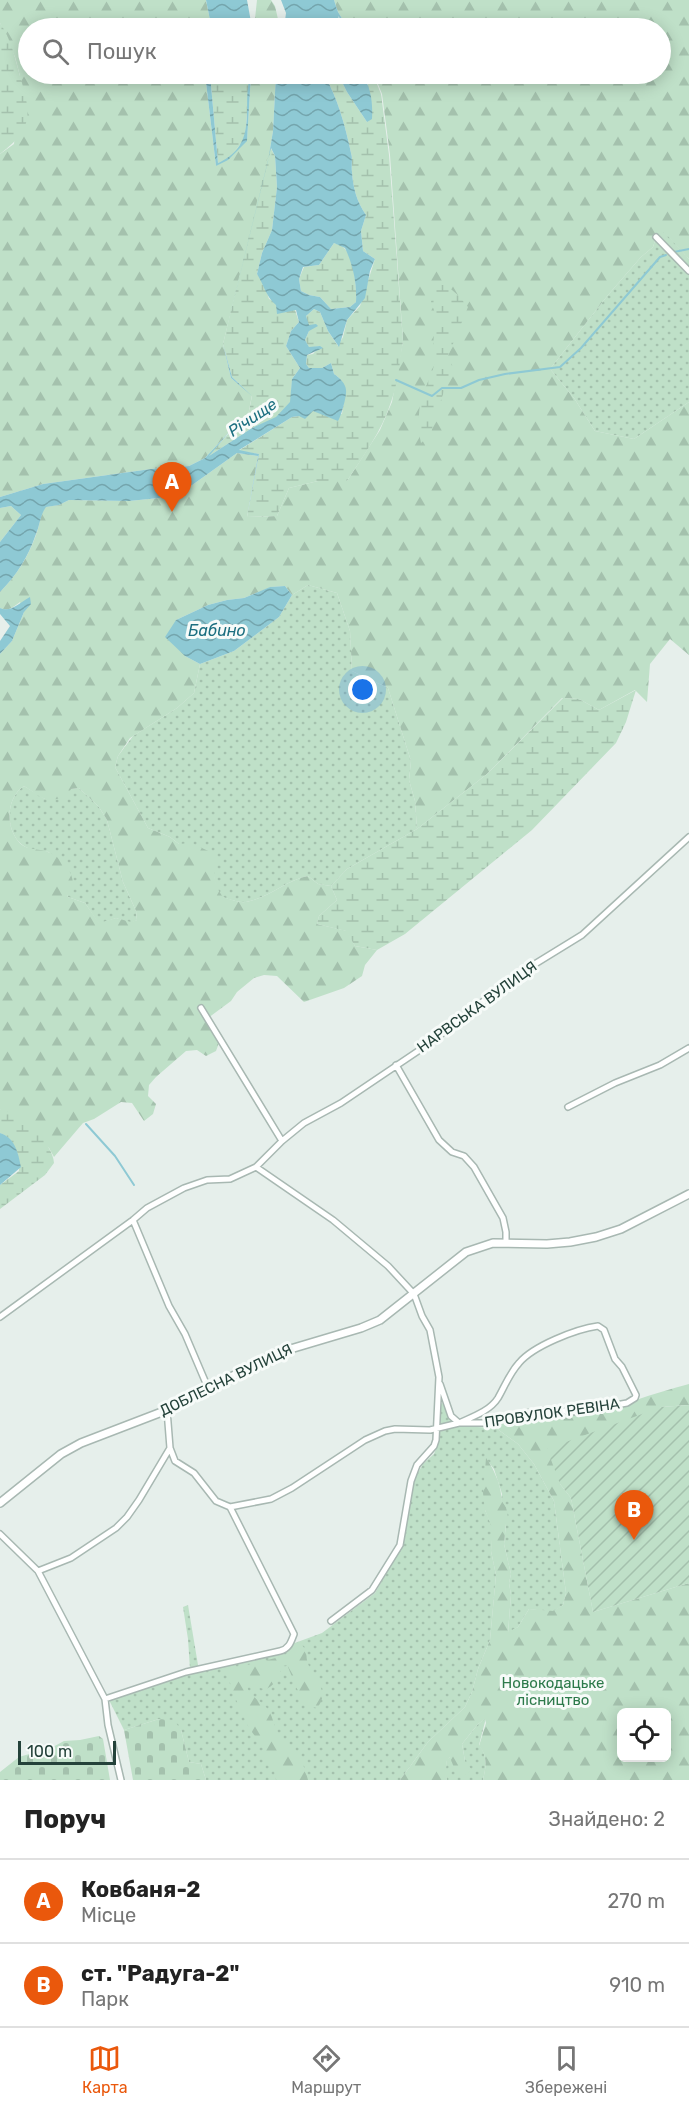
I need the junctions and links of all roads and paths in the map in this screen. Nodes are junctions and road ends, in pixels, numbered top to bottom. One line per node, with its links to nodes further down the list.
1 (656, 237): 2 (street)
2 (689, 272)
3 (689, 837): 6 (street, НАРВСЬКА ВУЛИЦЯ)
4 (201, 1008): 8 (street)
5 (689, 1048): 7 (street)
6 (396, 1065): 8 (street, НАРВСЬКА ВУЛИЦЯ); 12 (street)
7 (568, 1107)
8 (282, 1141): 9 (street, НАРВСЬКА ВУЛИЦЯ)
9 (256, 1167): 11 (street, НАРВСЬКА ВУЛИЦЯ); 13 (street)
10 (689, 1194): 12 (street, ДОБЛЕСНА ВУЛИЦЯ)
11 (133, 1220): 14 (street, НАРВСЬКА ВУЛИЦЯ); 16 (street)
12 (506, 1243): 13 (street, ДОБЛЕСНА ВУЛИЦЯ)
13 (414, 1294): 15 (street); 16 (street, ДОБЛЕСНА ВУЛИЦЯ)
14 (0, 1317)
15 (440, 1384): 18 (street); 19 (street)
16 (208, 1388): 17 (street, ДОБЛЕСНА ВУЛИЦЯ)
17 (167, 1410): 20 (street); 21 (street, ДОБЛЕСНА ВУЛИЦЯ)
18 (459, 1423): 18 (street, ПРОВУЛОК РЕВІНА); 19 (street, ПРОВУЛОК РЕВІНА)
19 (436, 1429): 22 (street, ПРОВУЛОК РЕВІНА); 25 (street)
20 (170, 1448): 22 (street); 24 (street)
21 (0, 1503)
22 (230, 1507): 26 (street)
23 (0, 1534): 24 (street)
24 (38, 1571): 26 (street)
25 (331, 1621)
26 (105, 1699): 27 (street)
27 (121, 1780)

